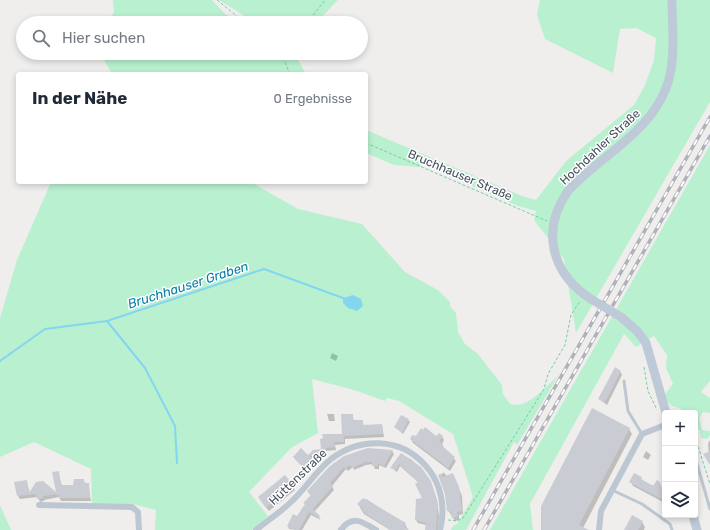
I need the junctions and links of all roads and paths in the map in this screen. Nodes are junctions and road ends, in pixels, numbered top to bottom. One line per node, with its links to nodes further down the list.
1 (217, 0): 4 (path)
2 (325, 0): 5 (path)
3 (672, 0): 10 (main road, Hochdahler Straße)
4 (237, 16)
5 (312, 16)
6 (285, 60): 7 (path)
7 (289, 72)
8 (368, 144): 9 (path, Bruchhauser Straße)
9 (550, 215)
10 (586, 299): 13 (main road, Hochdahler Straße, bridge); 24 (path)
11 (643, 360): 14 (path)
12 (624, 382): 16 (lane)
13 (665, 410)
14 (662, 420)
15 (662, 427): 16 (street)
16 (642, 434): 20 (street)
17 (698, 446): 19 (path)
18 (698, 467): 22 (lane)
19 (710, 484)
20 (612, 490): 30 (street); 31 (lane)
21 (39, 505): 25 (street)
22 (710, 509)
23 (694, 518): 32 (main road)
24 (446, 520)
25 (139, 530)
26 (256, 530): 29 (street, Hüttenstraße)
27 (342, 530): 28 (street)
28 (376, 530)
29 (440, 530)
30 (599, 530)
31 (672, 530)
32 (697, 530)

